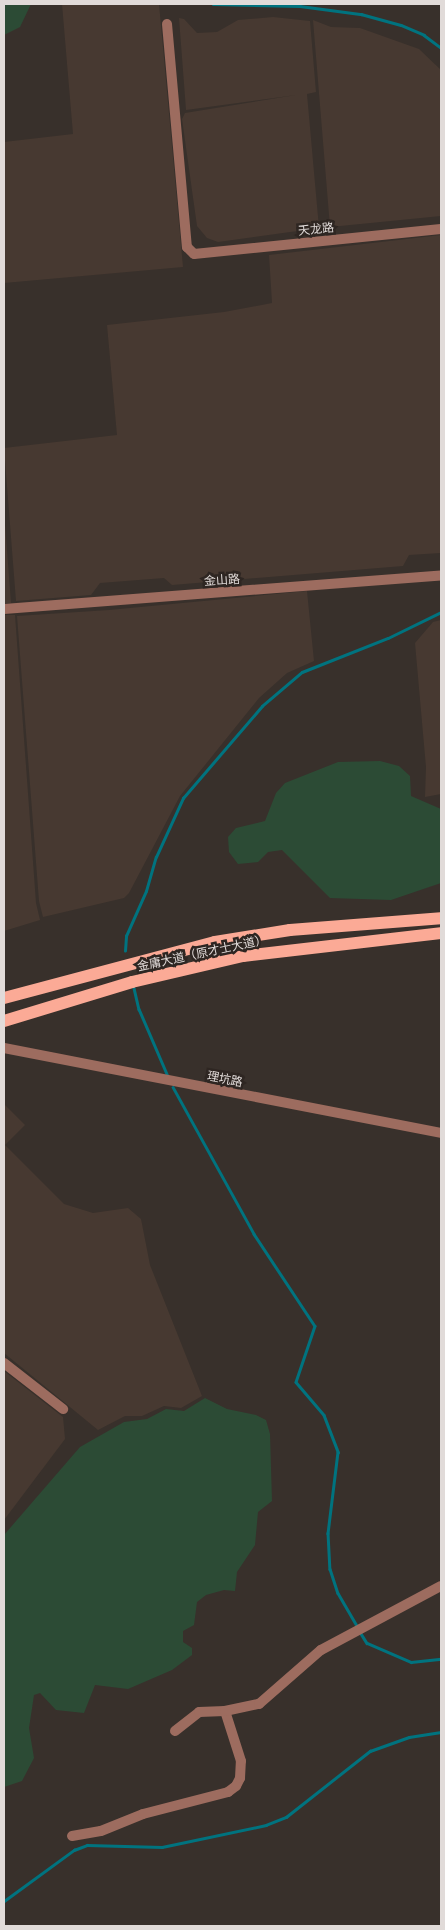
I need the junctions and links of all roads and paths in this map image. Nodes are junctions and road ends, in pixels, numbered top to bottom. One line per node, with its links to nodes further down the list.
1 (167, 24): 2 (street, 天龙路)
2 (441, 229)
3 (441, 575): 4 (street, 金山路)
4 (4, 610)
5 (441, 918): 7 (main road, 金庸大道（原才士大道）)
6 (441, 933): 8 (main road, 金庸大道（原才士大道）)
7 (125, 966): 8 (main road); 9 (main road, 金庸大道（原才士大道）)
8 (129, 983): 10 (main road, 金庸大道（原才士大道）)
9 (4, 998)
10 (4, 1021)
11 (4, 1048): 12 (street, 理坑路)
12 (441, 1133)
13 (4, 1363): 14 (street)
14 (63, 1409)
15 (441, 1586): 16 (street)
16 (225, 1711): 17 (street); 18 (street)
17 (175, 1731)
18 (72, 1836)

